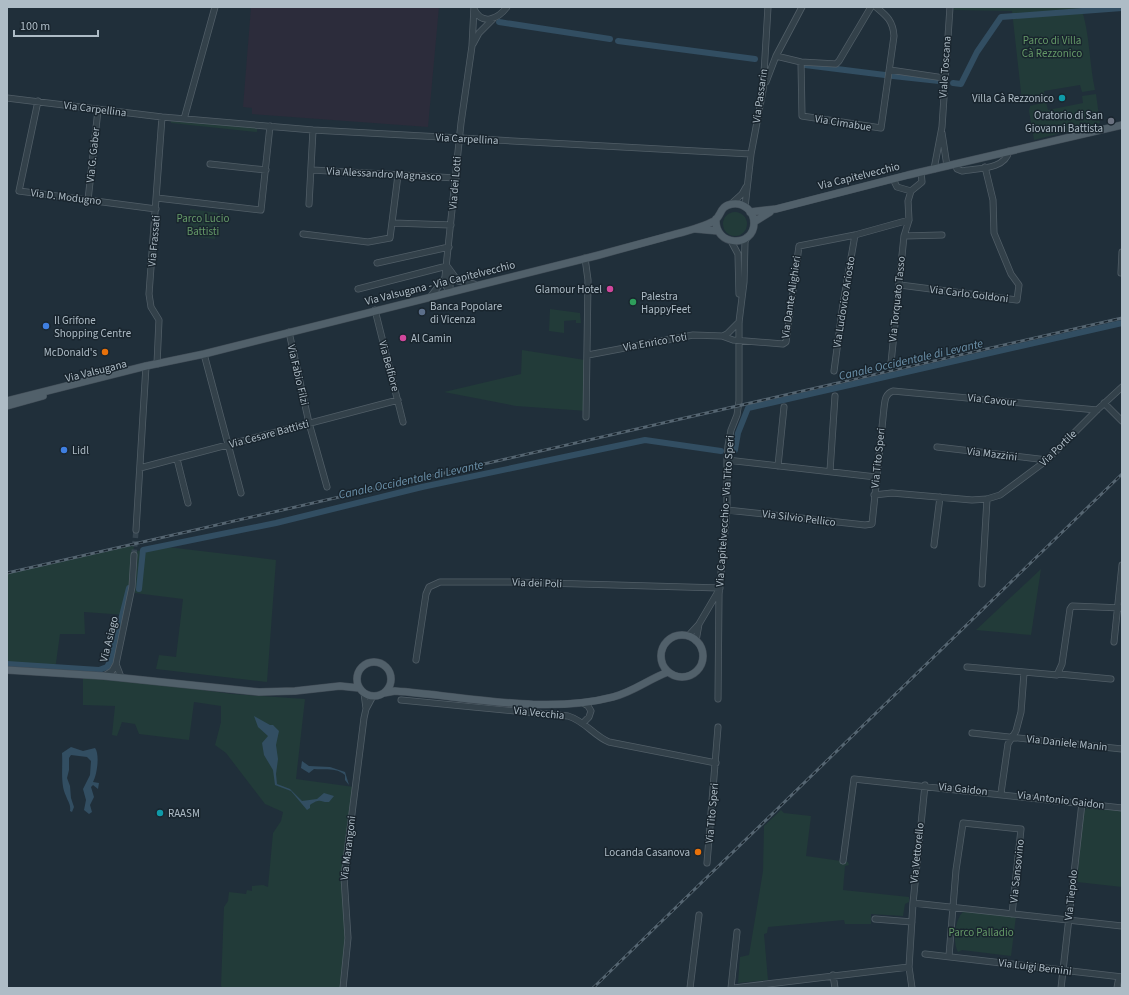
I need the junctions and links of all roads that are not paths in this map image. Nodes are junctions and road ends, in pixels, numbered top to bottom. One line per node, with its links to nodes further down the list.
1 (215, 7): 20 (street)
2 (507, 7): 9 (street, Via dei Lotti)
3 (768, 7): 15 (street, Via Passarin)
4 (802, 7): 11 (street)
5 (871, 7): 12 (street)
6 (876, 7): 13 (street)
7 (950, 7): 14 (street, Viale Toscana)
8 (474, 8): 9 (street, Via dei Lotti); 10 (street, Via dei Lotti)
9 (493, 19): 10 (street, Via dei Lotti)
10 (472, 46): 25 (street, Via dei Lotti)
11 (776, 56): 12 (street); 15 (street)
12 (801, 62): 13 (street, Via Cimabue)
13 (890, 70): 14 (street)
14 (944, 78): 23 (street, Viale Toscana)
15 (763, 90): 27 (street, Via Passarin)
16 (7, 98): 17 (street, Via Carpellina)
17 (38, 101): 18 (street, Via Carpellina); 42 (street, Via D. Modugno)
18 (98, 110): 19 (street, Via Carpellina); 42 (street, Via G. Gaber)
19 (162, 117): 20 (street, Via Carpellina); 41 (street, Via Frassati)
20 (184, 119): 22 (street, Via Carpellina)
21 (1122, 124): 26 (main road, Via Capitelvecchio)
22 (270, 126): 24 (street, Via Carpellina); 33 (street)
23 (942, 127): 30 (street, Viale Toscana); 32 (street, Viale Toscana)
24 (314, 130): 25 (street, Via Carpellina); 34 (street, Via Alessandro Magnasco)
25 (460, 139): 27 (street, Via Carpellina); 37 (street, Via dei Lotti)
26 (1009, 151): 29 (main road, Via Capitelvecchio); 31 (street)
27 (751, 154): 39 (street, Via Passarin)
28 (210, 164): 33 (street)
29 (955, 164): 30 (main road, Via Capitelvecchio); 31 (street)
30 (947, 166): 32 (main road, Via Capitelvecchio)
31 (985, 167): 70 (street, Via Carlo Goldoni)
32 (934, 169): 35 (main road, Via Capitelvecchio)
33 (266, 170): 41 (street)
34 (312, 170): 36 (street, Via Alessandro Magnasco); 43 (street, Via Alessandro Magnasco)
35 (921, 172): 38 (main road, Via Capitelvecchio); 40 (street, Via Torquato Tasso)
36 (398, 175): 37 (street, Via Alessandro Magnasco); 51 (street)
37 (456, 178): 52 (street, Via dei Lotti)
38 (893, 179): 40 (street); 47 (main road, Via Capitelvecchio)
39 (747, 185): 44 (street); 46 (street, Via Passarin)
40 (911, 191): 49 (street, Via Torquato Tasso)
41 (157, 198): 45 (street, Via Frassati)
42 (88, 200): 45 (street, Via D. Modugno)
43 (309, 204)
44 (731, 204): 46 (main road, Via Capitelvecchio); 48 (main road)
45 (156, 209): 84 (street, Via Frassati)
46 (747, 209): 47 (main road, Via Capitelvecchio); 50 (main road)
47 (776, 209): 50 (main road, Via Capitelvecchio)
48 (716, 219): 53 (main road); 54 (main road)
49 (909, 220): 56 (street, Via Dante Alighieri); 58 (street, Via Torquato Tasso)
50 (754, 222): 59 (main road)
51 (393, 224): 52 (street, Via dei Lotti); 55 (street)
52 (451, 225): 61 (street, Via dei Lotti)
53 (694, 229): 54 (main road); 63 (main road, Via Valsugana - Via Capitelvecchio)
54 (718, 231): 60 (main road)
55 (303, 234)
56 (855, 234): 79 (street, Via Dante Alighieri); 86 (street, Via Ludovico Ariosto)
57 (942, 235): 58 (street)
58 (904, 236): 70 (street, Via Torquato Tasso)
59 (747, 237): 60 (main road); 74 (street)
60 (731, 241): 74 (street)
61 (448, 247): 64 (street); 65 (street, Via dei Lotti)
62 (1122, 252): 67 (street)
63 (585, 258): 69 (main road, Via Valsugana - Via Capitelvecchio); 81 (street)
64 (377, 263)
65 (447, 266): 66 (street, Via dei Lotti); 68 (street); 71 (street)
66 (450, 272): 69 (street, Via dei Lotti); 72 (street, Via dei Lotti)
67 (1121, 273)
68 (445, 277): 72 (street); 73 (street)
69 (478, 285): 72 (main road, Via Valsugana - Via Capitelvecchio)
70 (900, 285): 83 (street, Via Torquato Tasso)
71 (358, 289)
72 (450, 292): 73 (main road, Via Valsugana - Via Capitelvecchio)
73 (431, 296): 75 (main road, Via Valsugana - Via Capitelvecchio)
74 (740, 300): 76 (street, Via Capitelvecchio - Via Tito Speri)
75 (374, 310): 77 (main road, Via Valsugana - Via Capitelvecchio); 91 (street, Via Belfiore)
76 (739, 322): 78 (street); 79 (street, Via Capitelvecchio - Via Tito Speri)
77 (289, 332): 80 (main road, Via Valsugana - Via Capitelvecchio); 99 (street, Via Fabio Filzi)
78 (722, 336): 79 (street, Via Enrico Toti); 81 (street, Via Enrico Toti)
79 (740, 340): 103 (street, Via Capitelvecchio - Via Tito Speri)
80 (204, 354): 82 (main road, Via Valsugana - Via Capitelvecchio); 100 (street)
81 (588, 355): 96 (street)
82 (190, 357): 84 (main road); 85 (main road, Via Valsugana)
83 (891, 363)
84 (157, 364): 85 (main road)
85 (146, 368): 90 (main road); 93 (main road, Via Valsugana); 106 (street)
86 (834, 370)
87 (1122, 387): 92 (street, Via Portile)
88 (888, 393): 95 (street, Via Cavour); 108 (street, Via Tito Speri)
89 (835, 396): 107 (street)
90 (7, 400)
91 (398, 400): 97 (street, Via Belfiore); 99 (street, Via Cesare Battisti)
92 (1104, 402): 95 (street, Via Portile); 98 (street)
93 (7, 406)
94 (784, 407): 105 (street)
95 (1097, 410): 104 (street, Via Portile)
96 (586, 417)
97 (403, 422)
98 (1122, 422)
99 (309, 423): 100 (street, Via Cesare Battisti); 109 (street, Via Fabio Filzi)
100 (228, 445): 102 (street, Via Cesare Battisti); 110 (street)
101 (937, 447): 104 (street, Via Mazzini)
102 (177, 459): 106 (street, Via Cesare Battisti); 114 (street)
103 (727, 460): 105 (street); 115 (street, Via Capitelvecchio - Via Tito Speri)
104 (1047, 460): 113 (street, Via Portile)
105 (778, 466): 107 (street)
106 (140, 468): 117 (street)
107 (830, 471): 108 (street)
108 (876, 477): 111 (street, Via Tito Speri)
109 (327, 487)
110 (241, 493)
111 (874, 495): 112 (street, Via Portile); 116 (street, Via Tito Speri)
112 (940, 497): 113 (street, Via Portile); 118 (street)
113 (987, 499): 121 (street)
114 (188, 503)
115 (727, 510): 116 (street, Via Silvio Pellico); 122 (street, Via Capitelvecchio - Via Tito Speri)
116 (872, 524)
117 (136, 530)
118 (934, 546)
119 (134, 555): 129 (street, Via Asiago)
120 (1122, 565): 123 (street)
121 (982, 584)
122 (720, 588): 124 (street); 128 (street, Via dei Poli); 147 (street, Via Capitelvecchio - Via Tito Speri)
123 (1119, 608): 127 (street); 136 (street)
124 (699, 624): 125 (street); 126 (street)
125 (688, 636): 126 (main road); 130 (main road)
126 (696, 641): 133 (main road)
127 (1114, 642)
128 (416, 660)
129 (116, 664): 137 (street, Via Asiago); 138 (street, Via Asiago)
130 (663, 664): 133 (main road); 140 (main road)
131 (967, 667): 134 (street)
132 (7, 670): 137 (main road, Via Asiago)
133 (668, 672): 140 (main road)
134 (1024, 673): 136 (street); 156 (street)
135 (358, 674): 139 (main road); 142 (main road); 143 (main road)
136 (1059, 674): 141 (street)
137 (104, 676): 138 (main road)
138 (121, 677): 142 (main road)
139 (392, 678): 144 (main road); 145 (main road)
140 (653, 678): 149 (main road)
141 (1111, 679)
142 (340, 686): 143 (main road)
143 (362, 691): 146 (main road); 151 (street, Via Marangoni)
144 (401, 692): 145 (main road); 150 (main road)
145 (384, 693): 146 (main road)
146 (373, 696): 151 (street, Via Marangoni)
147 (718, 699)
148 (401, 700): 153 (street, Via Vecchia)
149 (601, 700): 150 (main road); 152 (street)
150 (583, 703): 152 (street)
151 (366, 709): 180 (street, Via Marangoni)
152 (591, 711): 153 (street)
153 (583, 723): 158 (street, Via Vecchia)
154 (718, 727): 158 (street)
155 (972, 733): 156 (street, Via Daniele Manin)
156 (1012, 738): 157 (street, Via Daniele Manin); 160 (street)
157 (1122, 749)
158 (716, 763): 164 (street, Via Tito Speri)
159 (925, 785): 160 (street, Via Gaidon); 163 (street); 165 (street, Via Vettorello)
160 (1000, 793): 161 (street, Via Antonio Gaidon)
161 (1082, 803): 162 (street, Via Antonio Gaidon); 170 (street, Via Tiepolo)
162 (1122, 808)
163 (843, 861)
164 (707, 863)
165 (913, 903): 166 (street); 171 (street, Via Vettorello)
166 (953, 908): 167 (street); 167 (street, Via Sansovino); 175 (street)
167 (1012, 914): 170 (street)
168 (699, 915): 181 (street)
169 (875, 919): 171 (street)
170 (1068, 921): 172 (street); 177 (street, Via Tiepolo)
171 (912, 922): 176 (street, Via Vettorello)
172 (1122, 926)
173 (737, 932): 182 (street)
174 (925, 954): 175 (street, Via Luigi Bernini)
175 (949, 956): 177 (street, Via Luigi Bernini)
176 (909, 967): 178 (street); 184 (street, Via Vettorello)
177 (1063, 970): 179 (street, Via Luigi Bernini); 185 (street, Via Tiepolo)
178 (833, 975): 182 (street); 183 (street)
179 (1120, 977): 186 (street)
180 (343, 988)
181 (690, 988)
182 (733, 988)
183 (835, 988)
184 (912, 988)
185 (1061, 988)
186 (1117, 988)

